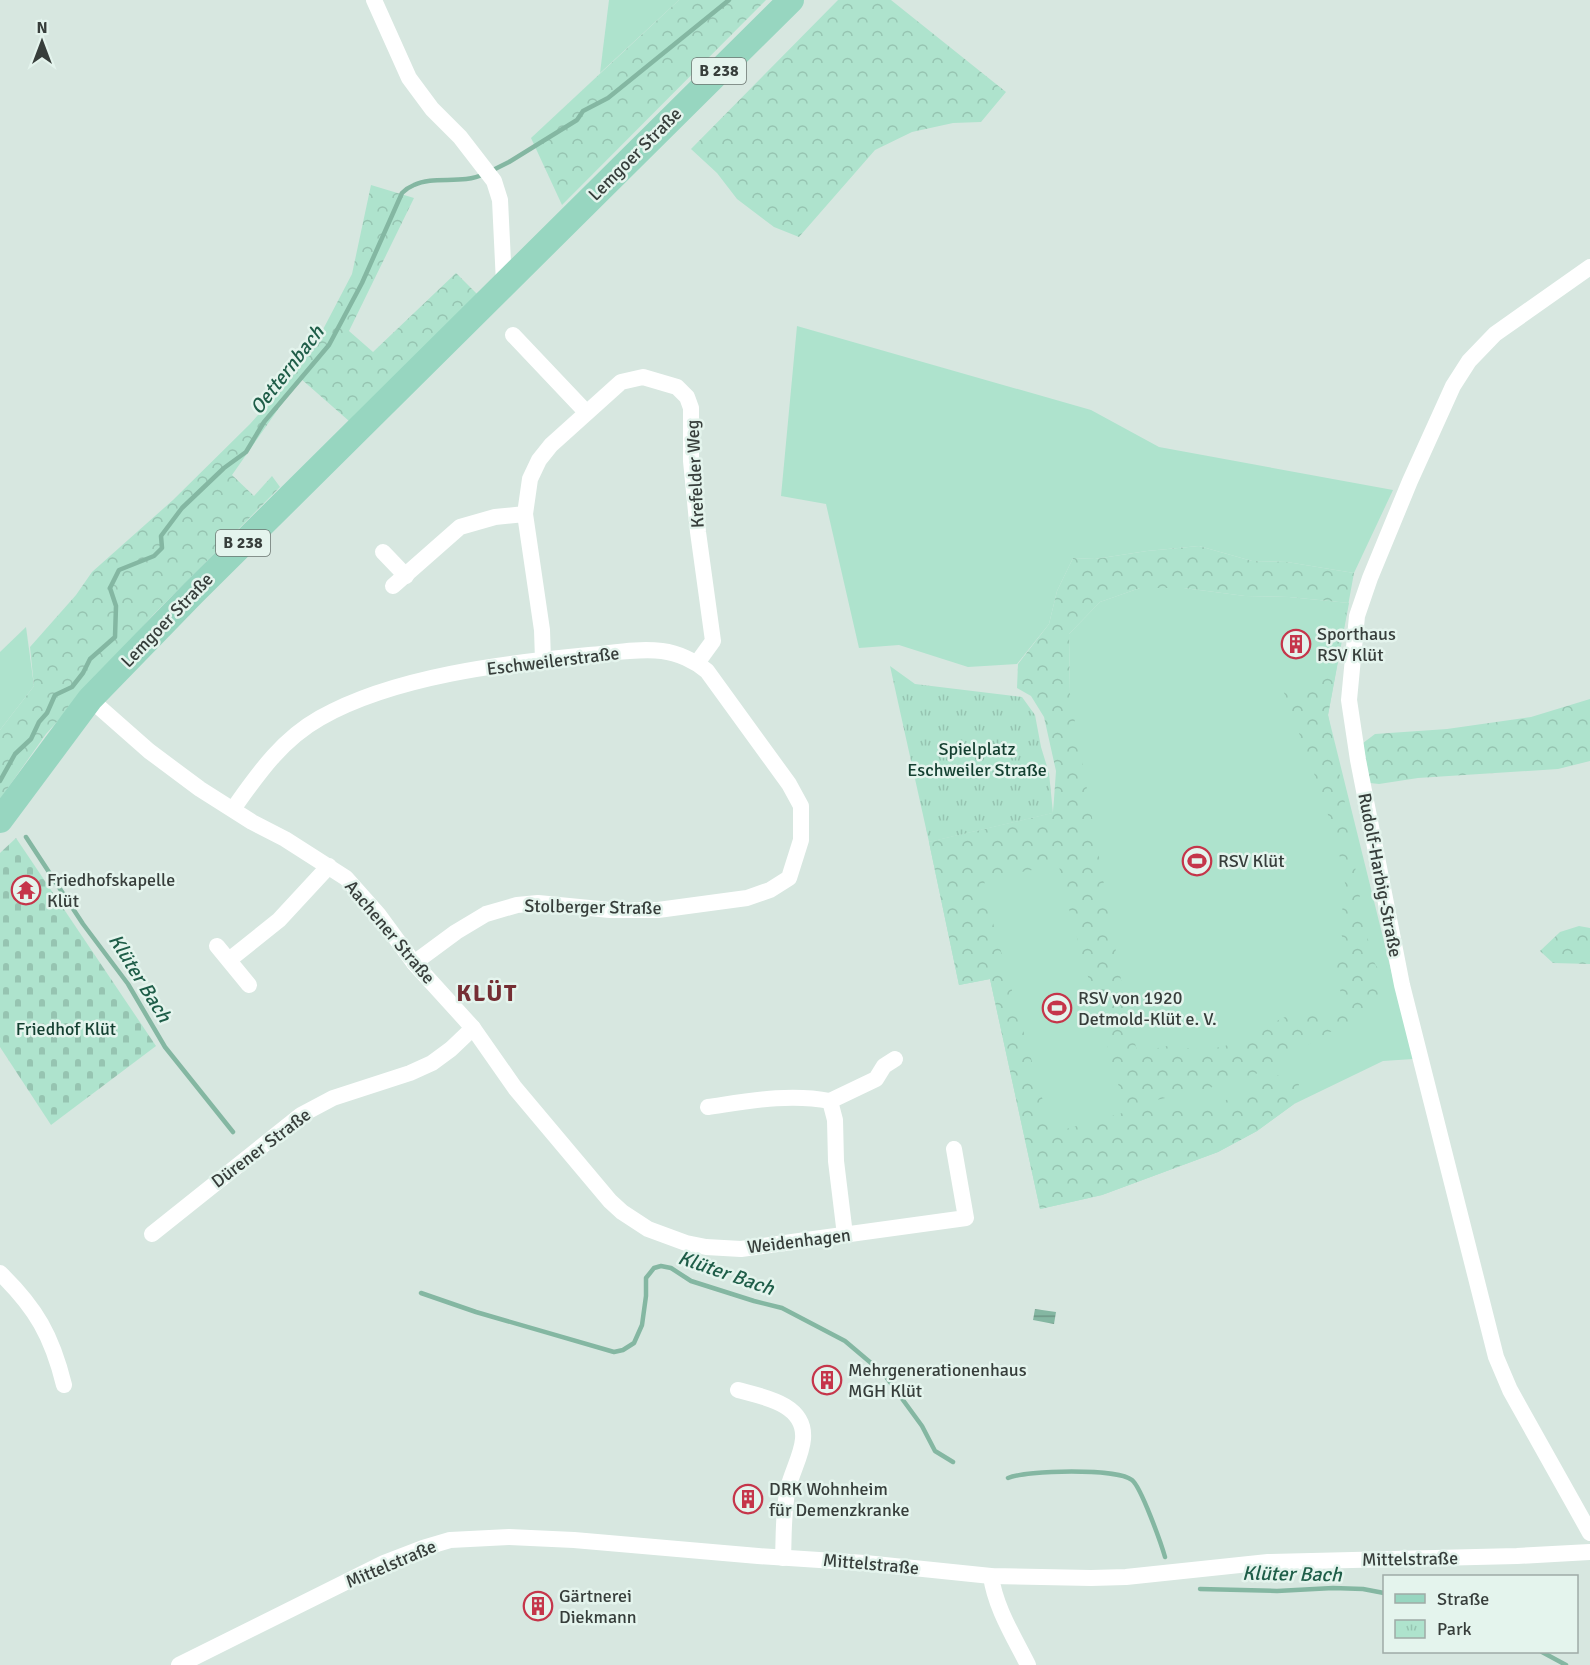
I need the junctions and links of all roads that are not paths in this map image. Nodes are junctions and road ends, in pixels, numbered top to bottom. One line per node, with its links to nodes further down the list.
1 (374, 0): 4 (street)
2 (790, 0): 4 (main road, Lemgoer Straße / B 238)
3 (1590, 267): 31 (street, Rudolf-Harbig-Straße)
4 (504, 283): 11 (main road, Lemgoer Straße / B 238)
5 (513, 335): 6 (street)
6 (586, 412): 7 (street, Krefelder Weg); 10 (street, Krefelder Weg)
7 (525, 514): 8 (street); 9 (street, Krefelder Weg)
8 (383, 552)
9 (543, 660): 10 (street, Eschweilerstraße); 12 (street, Eschweilerstraße)
10 (697, 663): 14 (street, Eschweilerstraße)
11 (90, 699): 12 (street, Aachener Straße); 13 (main road, Lemgoer Straße / B 238)
12 (232, 809): 15 (street, Aachener Straße)
13 (0, 820)
14 (798, 851): 18 (street, Stolberger Straße)
15 (329, 866): 17 (street); 18 (street, Aachener Straße)
16 (217, 946): 17 (street)
17 (229, 960): 19 (street)
18 (414, 963): 20 (street, Aachener Straße)
19 (249, 985)
20 (472, 1028): 25 (street, Aachener Straße); 26 (street, Dürener Straße)
21 (895, 1059): 22 (street)
22 (830, 1101): 23 (street); 27 (street)
23 (708, 1107)
24 (954, 1149): 27 (street, Weidenhagen)
25 (585, 1173): 27 (street, Weidenhagen)
26 (152, 1234)
27 (846, 1235)
28 (0, 1273): 29 (street)
29 (64, 1384)
30 (738, 1390): 33 (street)
31 (1590, 1533)
32 (1590, 1552): 34 (street, Mittelstraße)
33 (783, 1558): 34 (street, Mittelstraße); 35 (street, Mittelstraße)
34 (991, 1576): 36 (street)
35 (179, 1665)
36 (1028, 1665)

